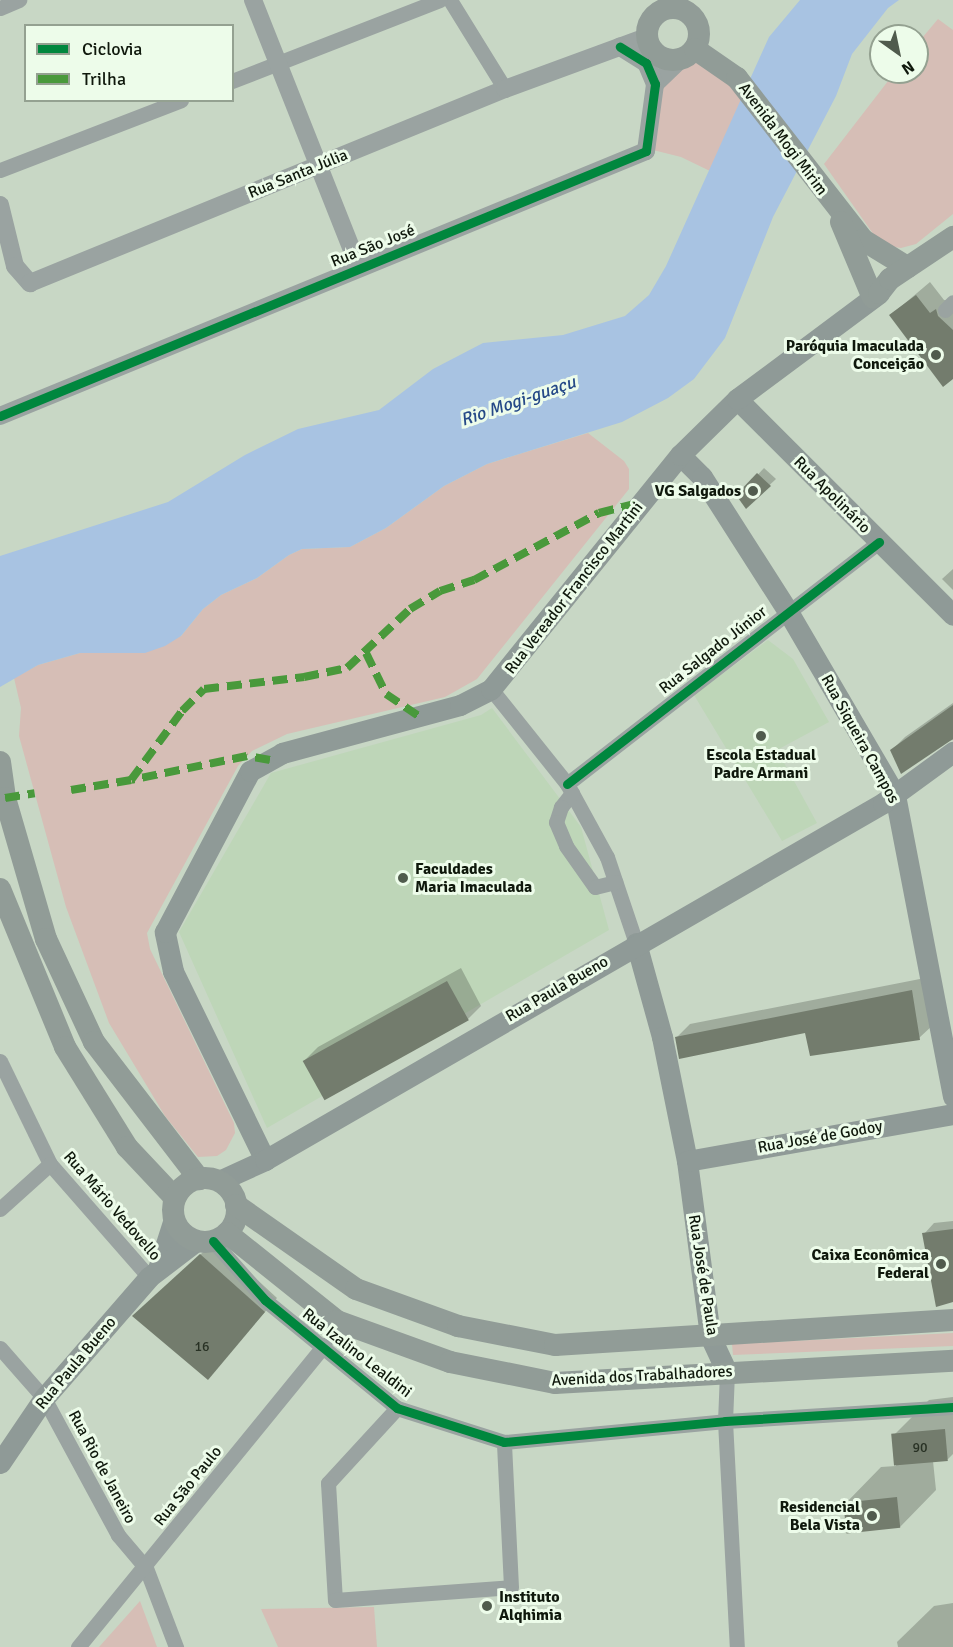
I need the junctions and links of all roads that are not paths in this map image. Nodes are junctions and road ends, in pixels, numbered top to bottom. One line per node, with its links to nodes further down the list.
1 (19, 0): 6 (street)
2 (253, 0): 11 (street)
3 (440, 0): 11 (street)
4 (450, 0): 14 (street)
5 (686, 6): 7 (main road); 10 (main road)
6 (0, 8)
7 (656, 8): 8 (main road)
8 (646, 38): 9 (street, Rua Santa Júlia); 10 (main road, Avenida Mogi Mirim)
9 (620, 47): 13 (street); 14 (street, Rua Santa Júlia)
10 (688, 54): 13 (street); 18 (main road, Avenida Mogi Mirim)
11 (278, 63): 12 (street); 16 (street)
12 (234, 80)
13 (655, 84): 23 (street, Rua São José)
14 (505, 89): 16 (street, Rua Santa Júlia)
15 (176, 102): 17 (street)
16 (318, 166): 19 (street, Rua Santa Júlia); 23 (street)
17 (0, 170)
18 (838, 212): 22 (main road, Avenida Mogi Mirim); 24 (main road, Avenida Mogi Mirim)
19 (1, 218)
20 (953, 237): 22 (main road)
21 (953, 255): 24 (main road)
22 (907, 267): 24 (main road)
23 (359, 268): 26 (street, Rua São José)
24 (876, 295): 25 (main road, Rua Vereador Francisco Martini)
25 (737, 399): 27 (main road, Rua Vereador Francisco Martini); 28 (main road, Rua Apolinário)
26 (0, 417)
27 (680, 455): 29 (main road, Rua Siqueira Campos); 31 (main road, Rua Vereador Francisco Martini)
28 (879, 542): 29 (street, Rua Salgado Júnior); 30 (main road, Rua Apolinário)
29 (788, 610): 34 (street, Rua Salgado Júnior); 35 (main road, Rua Siqueira Campos)
30 (953, 615)
31 (491, 689): 34 (street); 42 (main road, Rua Vereador Francisco Martini)
32 (953, 752): 35 (main road, Rua Paula Bueno)
33 (1, 766): 45 (main road)
34 (569, 788): 36 (street); 36 (street)
35 (895, 795): 38 (main road, Rua Paula Bueno); 40 (main road, Rua Siqueira Campos)
36 (615, 882): 38 (street)
37 (0, 889): 48 (main road)
38 (636, 943): 42 (main road, Rua Paula Bueno); 43 (main road, Rua José de Paula)
39 (0, 1061): 44 (street, Rua Mário Vedovello)
40 (953, 1096)
41 (953, 1114): 43 (main road, Rua José de Godoy)
42 (265, 1160): 45 (main road, Rua Paula Bueno)
43 (687, 1161): 52 (main road, Rua José de Paula)
44 (50, 1164): 47 (street); 50 (street, Rua Mário Vedovello)
45 (209, 1180): 46 (main road); 48 (main road, Rua Paula Bueno)
46 (236, 1205): 49 (main road); 52 (main road)
47 (0, 1209)
48 (174, 1209): 49 (main road); 50 (main road, Rua Paula Bueno)
49 (212, 1238): 50 (main road, Rua Paula Bueno); 53 (street, Rua Izalino Lealdini); 56 (main road, Avenida dos Trabalhadores)
50 (154, 1273): 57 (main road, Rua Paula Bueno)
51 (953, 1320): 52 (main road)
52 (710, 1336): 56 (main road, Rua José de Paula)
53 (324, 1345): 59 (street, Rua Izalino Lealdini); 63 (street, Rua São Paulo)
54 (0, 1348): 57 (street, Rua Rio de Janeiro)
55 (953, 1361): 56 (main road, Avenida dos Trabalhadores)
56 (727, 1372): 60 (street, Rua José de Paula)
57 (44, 1398): 62 (main road, Rua Paula Bueno); 63 (street, Rua Rio de Janeiro)
58 (953, 1407): 60 (street, Rua Izalino Lealdini)
59 (397, 1408): 61 (street, Rua Izalino Lealdini); 61 (street)
60 (726, 1421): 61 (street, Rua Izalino Lealdini); 66 (street, Rua José de Paula)
61 (504, 1443)
62 (0, 1463)
63 (146, 1568): 64 (street, Rua São Paulo); 65 (street, Rua Rio de Janeiro)
64 (78, 1647)
65 (176, 1647)
66 (737, 1647)

